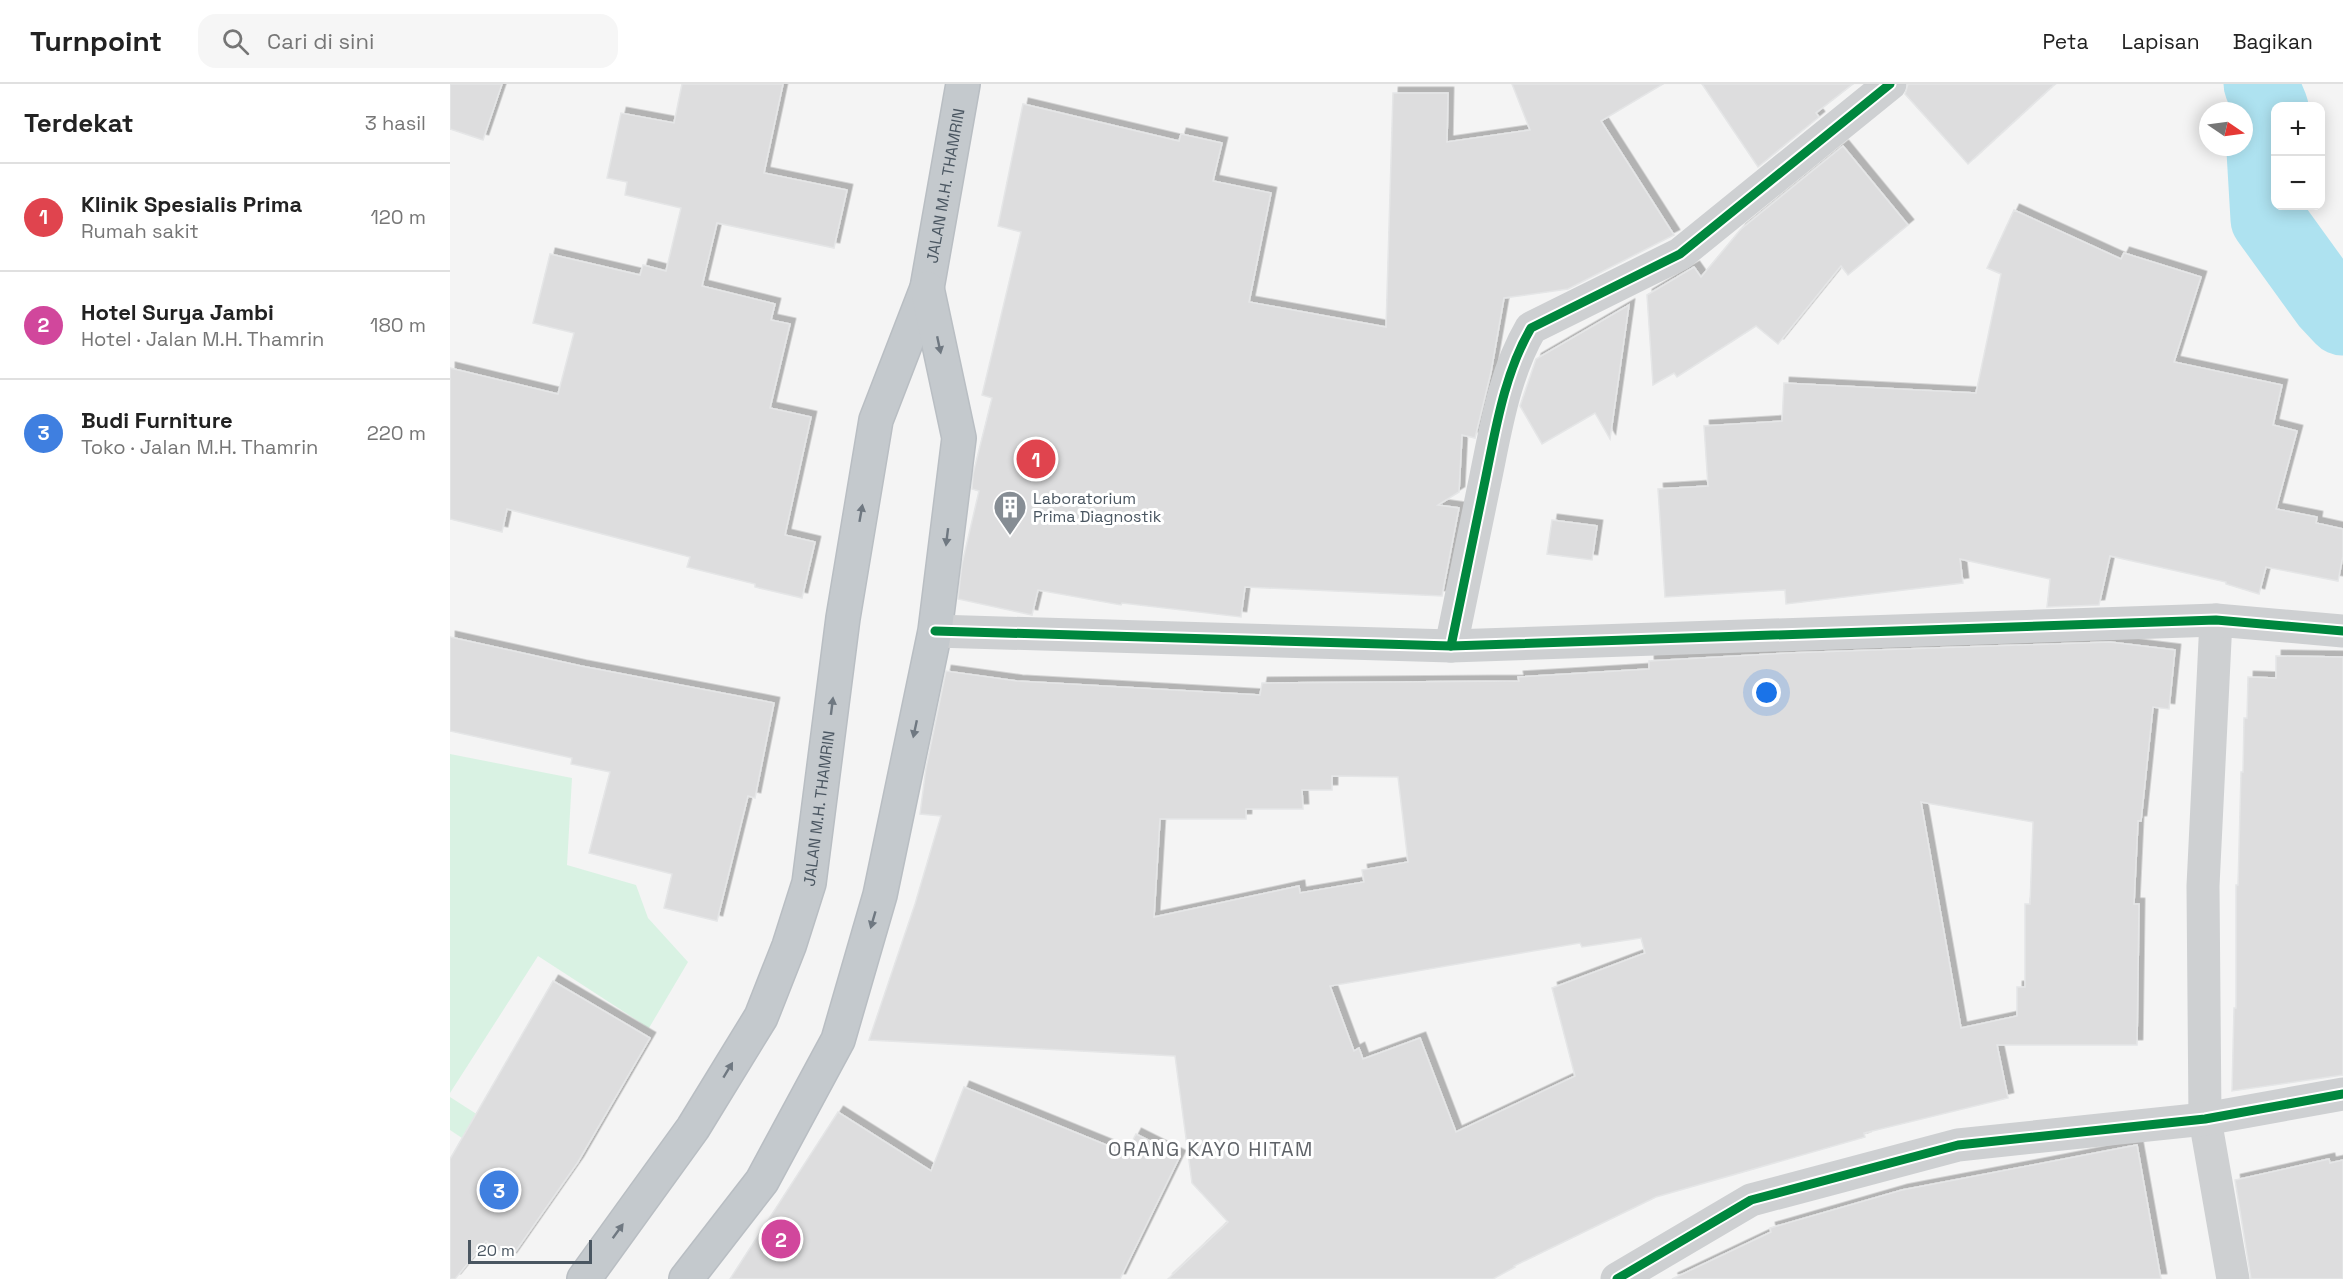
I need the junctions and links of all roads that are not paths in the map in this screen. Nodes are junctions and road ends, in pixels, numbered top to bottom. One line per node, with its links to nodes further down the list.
1 (963, 84): 3 (highway, JALAN M.H. THAMRIN)
2 (1890, 84): 7 (street)
3 (927, 288): 5 (highway, JALAN M.H. THAMRIN, one-way to 5); 10 (highway, JALAN M.H. THAMRIN, one-way to 3)
4 (2216, 621): 6 (street); 7 (street); 9 (street)
5 (935, 631): 7 (street); 11 (highway, JALAN M.H. THAMRIN, one-way to 11)
6 (2343, 632)
7 (1451, 646)
8 (2343, 1094): 9 (street)
9 (2205, 1119): 12 (street); 13 (street)
10 (584, 1279)
11 (686, 1279)
12 (1617, 1279)
13 (2233, 1279)

